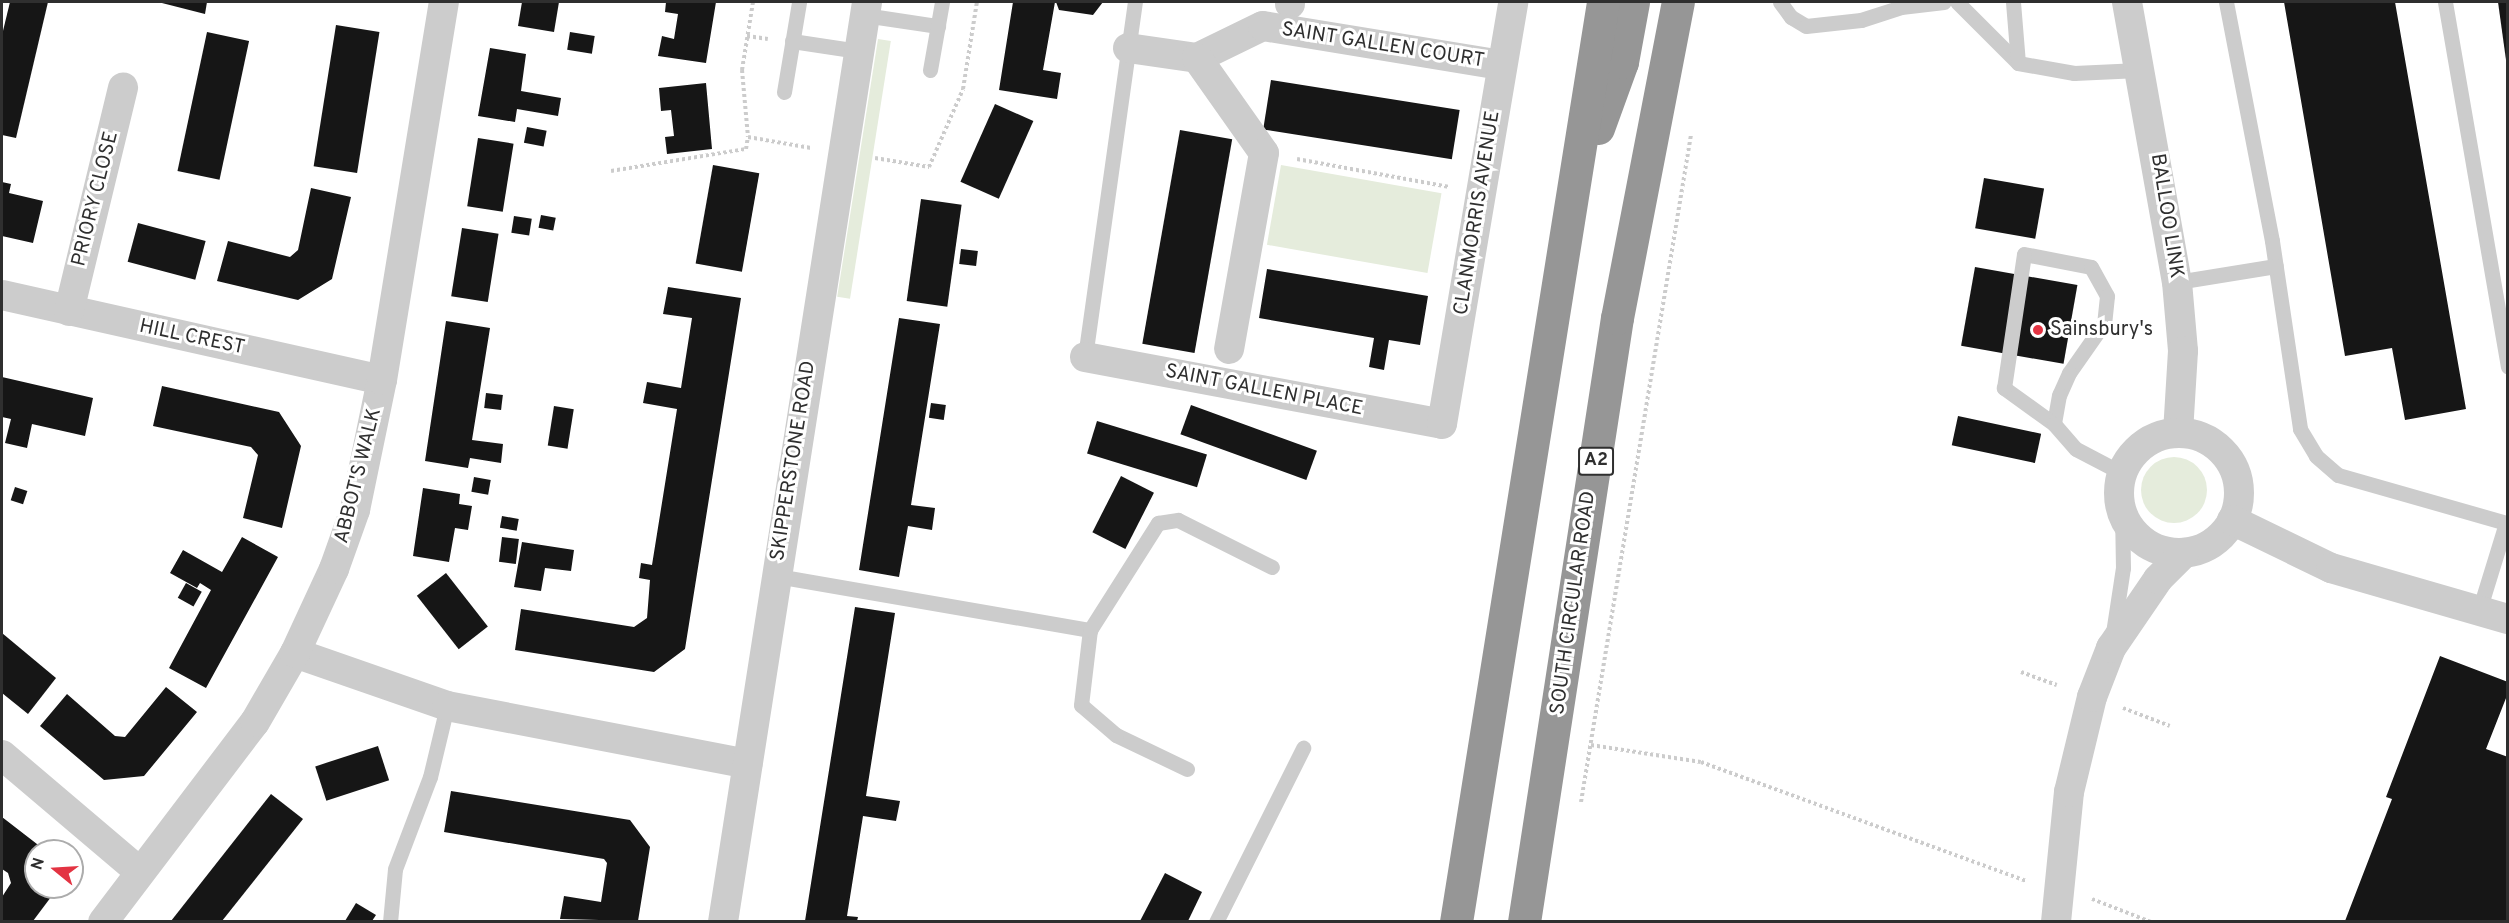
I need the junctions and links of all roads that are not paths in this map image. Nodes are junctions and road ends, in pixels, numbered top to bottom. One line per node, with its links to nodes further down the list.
1 (444, 2): 36 (street, ABBOT'S WALK)
2 (799, 2): 18 (lane)
3 (942, 2): 17 (lane)
4 (1135, 2): 19 (lane)
5 (1513, 2): 23 (street, CLANMORRIS AVENUE)
6 (1603, 2): 28 (highway)
7 (1633, 2): 28 (highway)
8 (1677, 2): 63 (highway, SOUTH CIRCULAR ROAD / A2)
9 (1780, 2): 10 (lane)
10 (1944, 2)
11 (1957, 2): 22 (lane)
12 (2013, 2): 22 (lane)
13 (2127, 2): 25 (street, BALLOO LINK)
14 (2226, 2): 29 (lane)
15 (2445, 2): 35 (lane)
16 (866, 8): 17 (lane); 20 (street, SKIPPERSTONE ROAD)
17 (938, 26): 24 (lane)
18 (792, 41): 20 (lane); 27 (lane)
19 (1128, 48): 21 (street); 34 (lane)
20 (858, 51): 46 (street, SKIPPERSTONE ROAD)
21 (1197, 58): 23 (street, SAINT GALLEN COURT); 33 (street)
22 (2018, 63): 25 (lane)
23 (1502, 65): 37 (street, CLANMORRIS AVENUE)
24 (930, 70)
25 (2139, 70): 30 (street, BALLOO LINK)
26 (123, 87): 32 (street, PRIORY CLOSE)
27 (784, 92)
28 (1571, 200): 62 (highway)
29 (2276, 266): 30 (lane); 43 (lane)
30 (2177, 282): 39 (street, BALLOO LINK)
31 (2, 295): 32 (street, HILL CREST)
32 (69, 311): 36 (street, HILL CREST)
33 (1229, 349)
34 (1085, 357): 37 (street, SAINT GALLEN PLACE)
35 (2508, 367)
36 (382, 380): 51 (street, ABBOT'S WALK)
37 (1443, 424)
38 (2054, 424): 38 (lane); 40 (lane)
39 (2178, 433): 40 (street); 42 (street)
40 (2122, 473): 41 (street)
41 (2122, 512): 44 (street); 50 (lane)
42 (2232, 520): 44 (street); 47 (street)
43 (2507, 522): 47 (lane)
44 (2184, 553): 50 (street)
45 (1272, 567): 49 (lane)
46 (777, 576): 49 (lane); 55 (street, SKIPPERSTONE ROAD)
47 (2479, 611): 48 (street)
48 (2508, 619)
49 (1089, 630): 56 (lane)
50 (2111, 648): 64 (street)
51 (295, 653): 52 (street); 57 (street, ABBOT'S WALK)
52 (447, 706): 55 (street); 59 (lane)
53 (1303, 748): 61 (lane)
54 (2, 755): 57 (street)
55 (747, 764): 60 (street, SKIPPERSTONE ROAD)
56 (1187, 769)
57 (140, 872): 58 (street, ABBOT'S WALK)
58 (104, 921)
59 (390, 921)
60 (723, 921)
61 (1216, 921)
62 (1456, 921)
63 (1524, 921)
64 (2056, 921)

